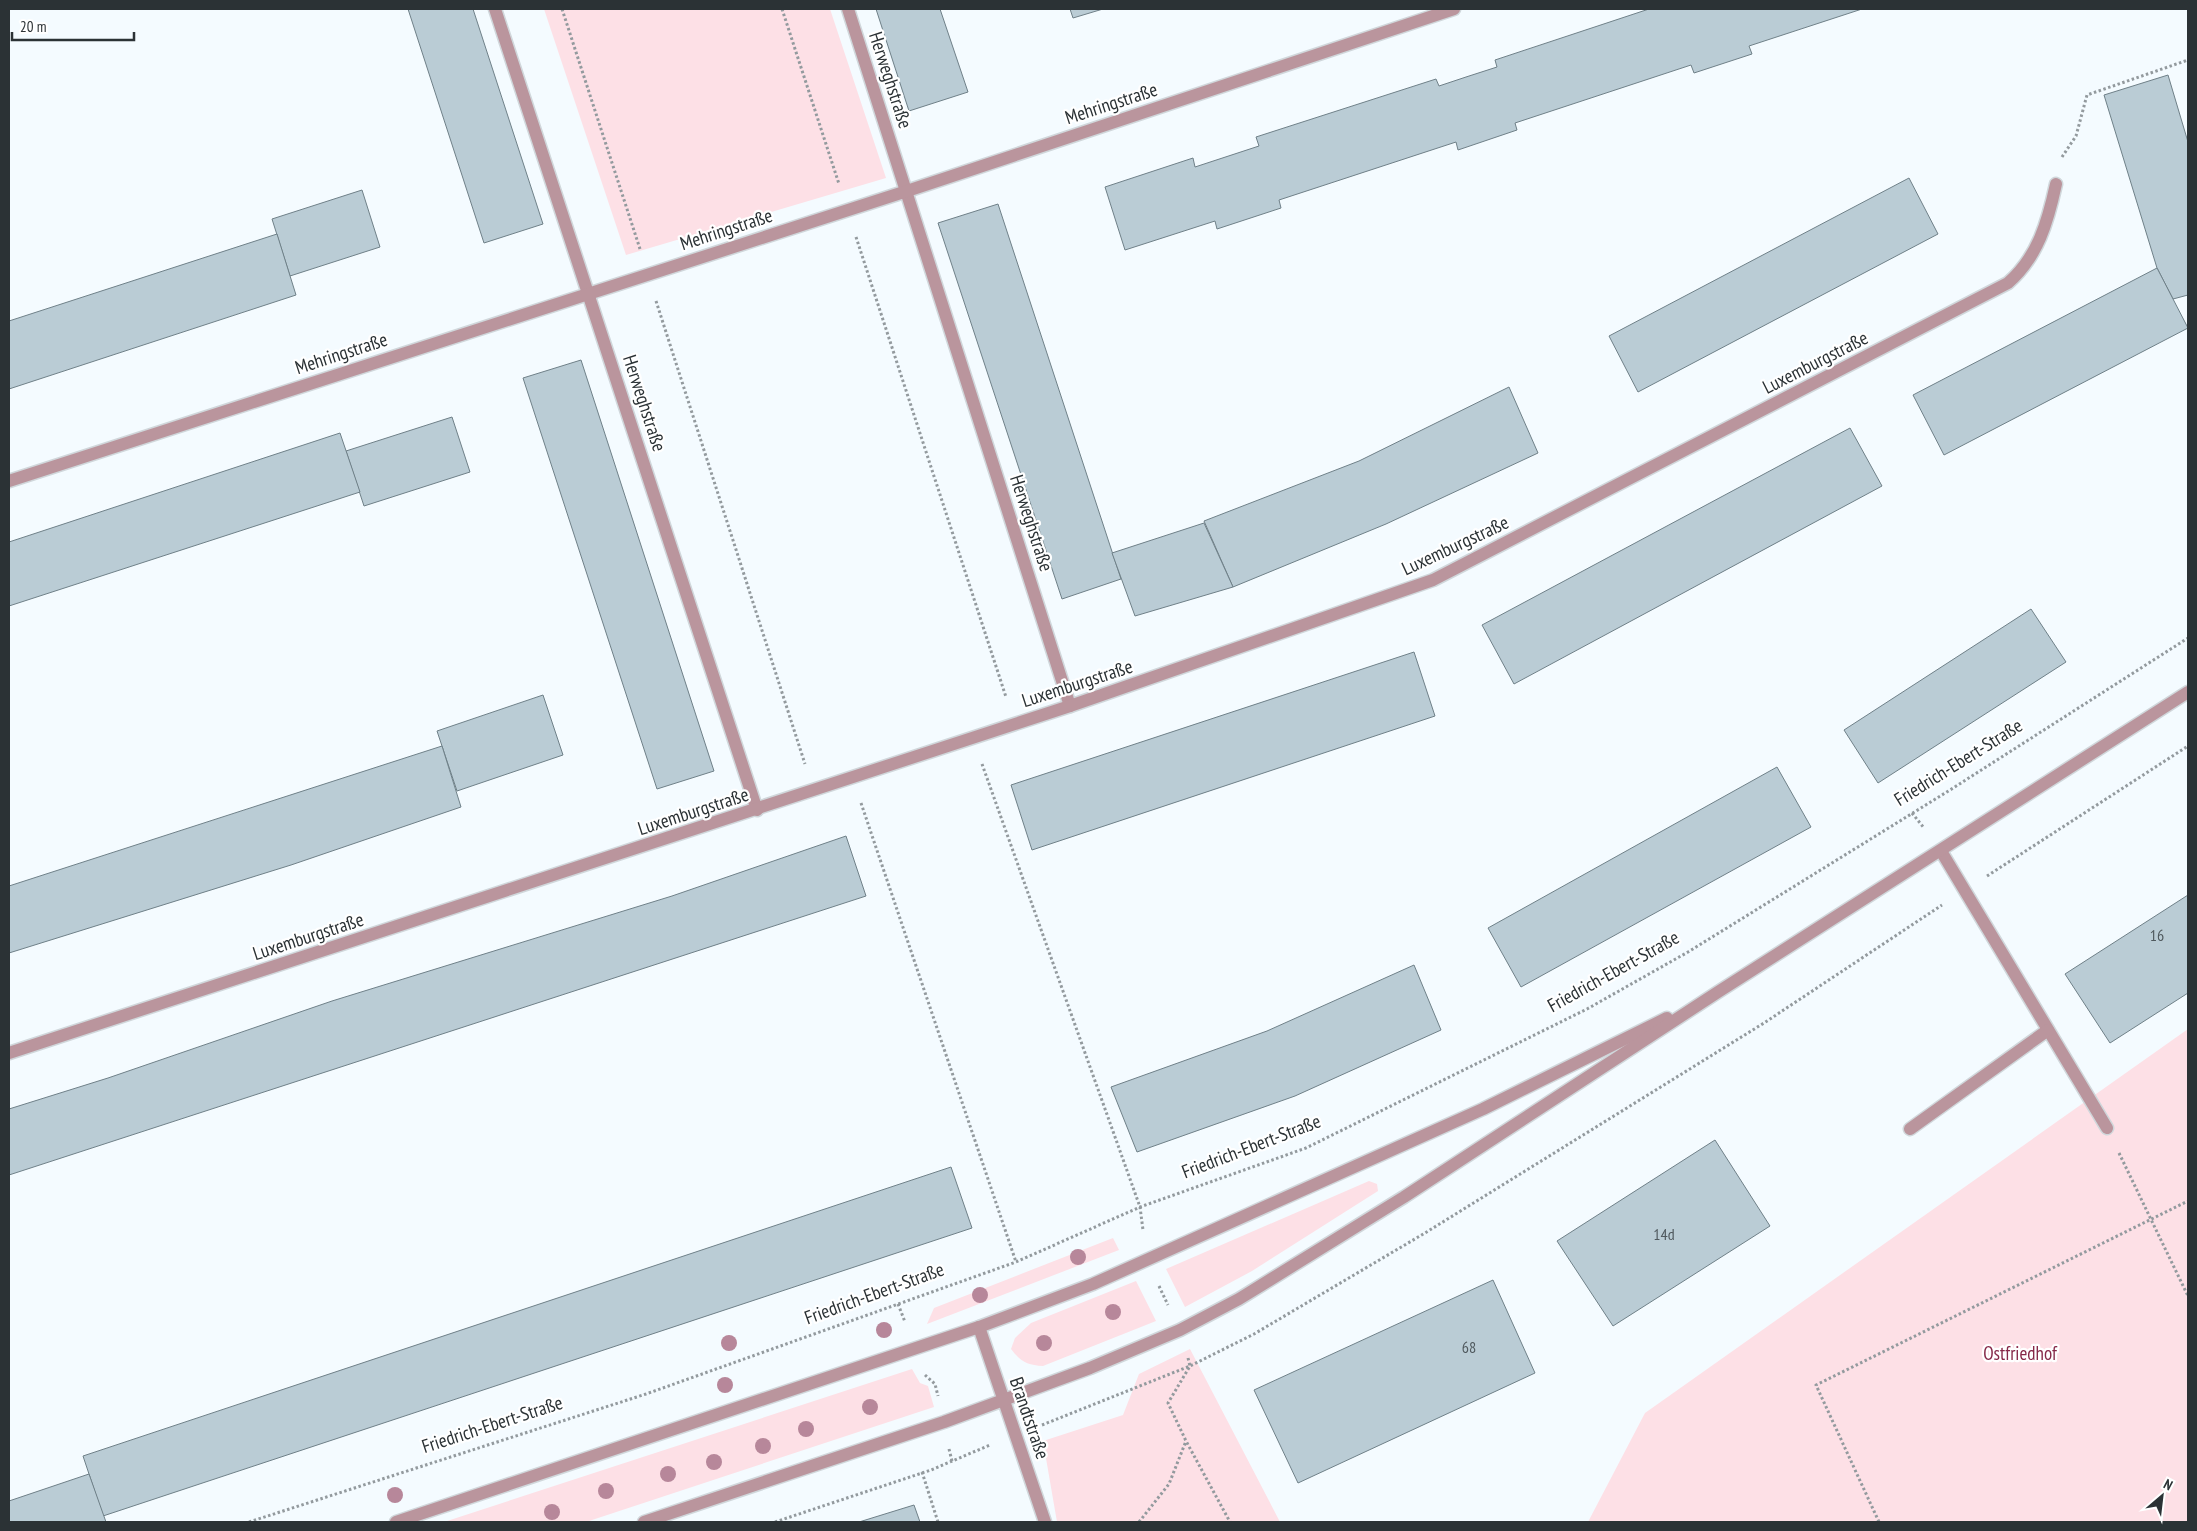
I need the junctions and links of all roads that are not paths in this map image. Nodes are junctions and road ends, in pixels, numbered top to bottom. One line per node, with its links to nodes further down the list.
1 (495, 9): 6 (street, Herweghstraße)
2 (848, 9): 5 (street, Herweghstraße)
3 (1454, 9): 5 (street, Mehringstraße)
4 (2056, 184): 9 (street, Luxemburgstraße)
5 (907, 191): 6 (street, Mehringstraße); 9 (street, Herweghstraße)
6 (589, 292): 7 (street, Mehringstraße); 10 (street, Herweghstraße)
7 (9, 481)
8 (2188, 692): 11 (street)
9 (1070, 706): 10 (street, Luxemburgstraße)
10 (757, 810): 14 (street, Luxemburgstraße)
11 (1941, 851): 12 (street); 13 (street)
12 (1718, 992): 17 (street); 18 (street)
13 (2048, 1030): 15 (street); 16 (street)
14 (9, 1053)
15 (2107, 1128)
16 (1910, 1129)
17 (979, 1327): 18 (street, Brandtstraße); 19 (street)
18 (1004, 1401): 20 (street); 21 (street, Brandtstraße)
19 (396, 1522)
20 (644, 1522)
21 (1045, 1522)

